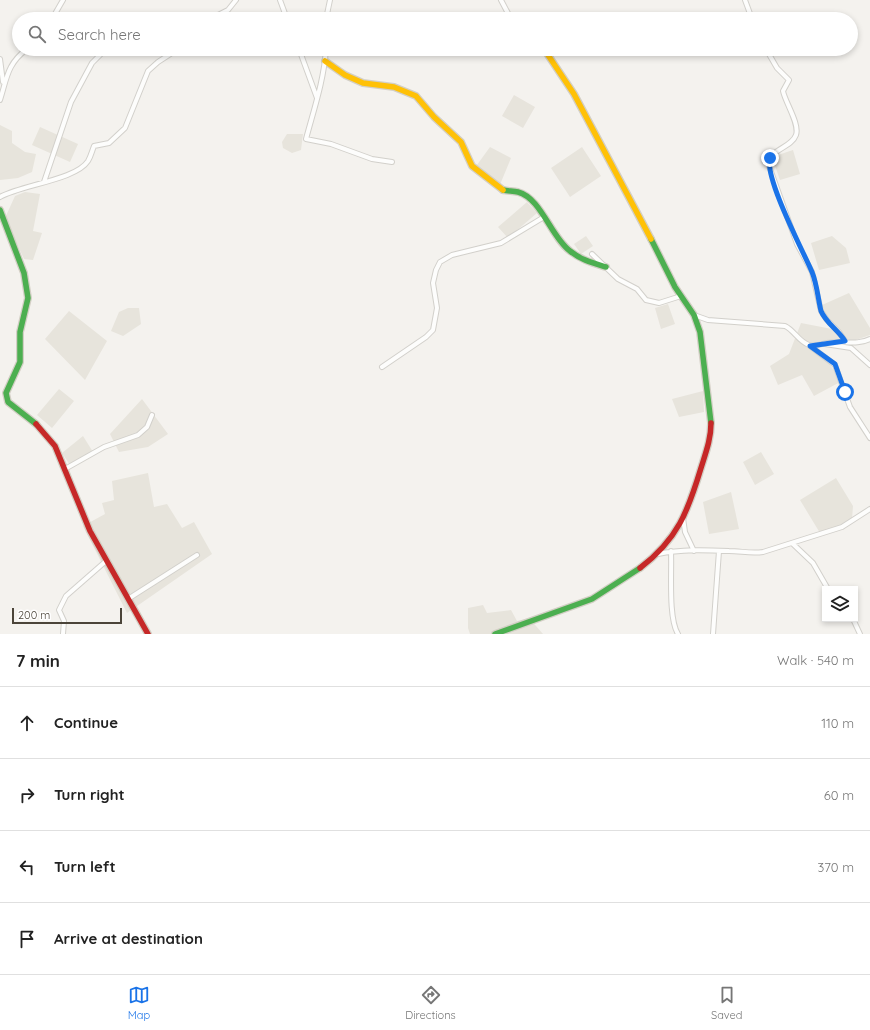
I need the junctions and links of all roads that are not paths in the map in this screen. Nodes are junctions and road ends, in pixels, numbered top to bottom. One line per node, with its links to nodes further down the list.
1 (63, 0): 7 (street)
2 (236, 0): 8 (street)
3 (280, 0): 9 (street)
4 (330, 0): 10 (street)
5 (501, 0): 11 (street)
6 (745, 0): 12 (street)
7 (56, 12)
8 (224, 12)
9 (285, 12)
10 (327, 12)
11 (507, 12)
12 (749, 12)
13 (20, 56): 22 (street)
14 (99, 56): 26 (street)
15 (167, 56): 26 (street)
16 (302, 56): 23 (street)
17 (325, 56): 21 (street)
18 (549, 56): 32 (street)
19 (770, 56): 35 (street)
20 (0, 59): 22 (street)
21 (325, 61): 23 (street); 29 (street)
22 (3, 86): 24 (street)
23 (317, 98): 25 (street)
24 (0, 100)
25 (392, 162)
26 (44, 182): 27 (street)
27 (0, 197)
28 (0, 210): 42 (street)
29 (544, 216): 31 (street); 39 (street)
30 (592, 254): 31 (street)
31 (606, 267): 32 (street)
32 (681, 296): 33 (street)
33 (694, 315): 37 (street); 44 (street)
34 (870, 339): 35 (street)
35 (845, 341): 36 (street)
36 (825, 343): 37 (street); 38 (street)
37 (810, 346): 41 (street)
38 (870, 365)
39 (382, 367)
40 (152, 415): 42 (street)
41 (870, 438)
42 (65, 468): 51 (street)
43 (870, 509): 45 (street)
44 (683, 518): 47 (street); 49 (street)
45 (793, 544): 48 (street); 52 (street)
46 (671, 551): 47 (street); 49 (street); 58 (street)
47 (694, 551): 48 (street)
48 (719, 551): 59 (street)
49 (658, 554): 57 (street)
50 (197, 555): 53 (street)
51 (106, 561): 53 (street); 55 (street)
52 (826, 586)
53 (128, 599): 56 (street)
54 (854, 622): 60 (street)
55 (63, 634)
56 (148, 634)
57 (495, 634)
58 (678, 634)
59 (713, 634)
60 (860, 634)

